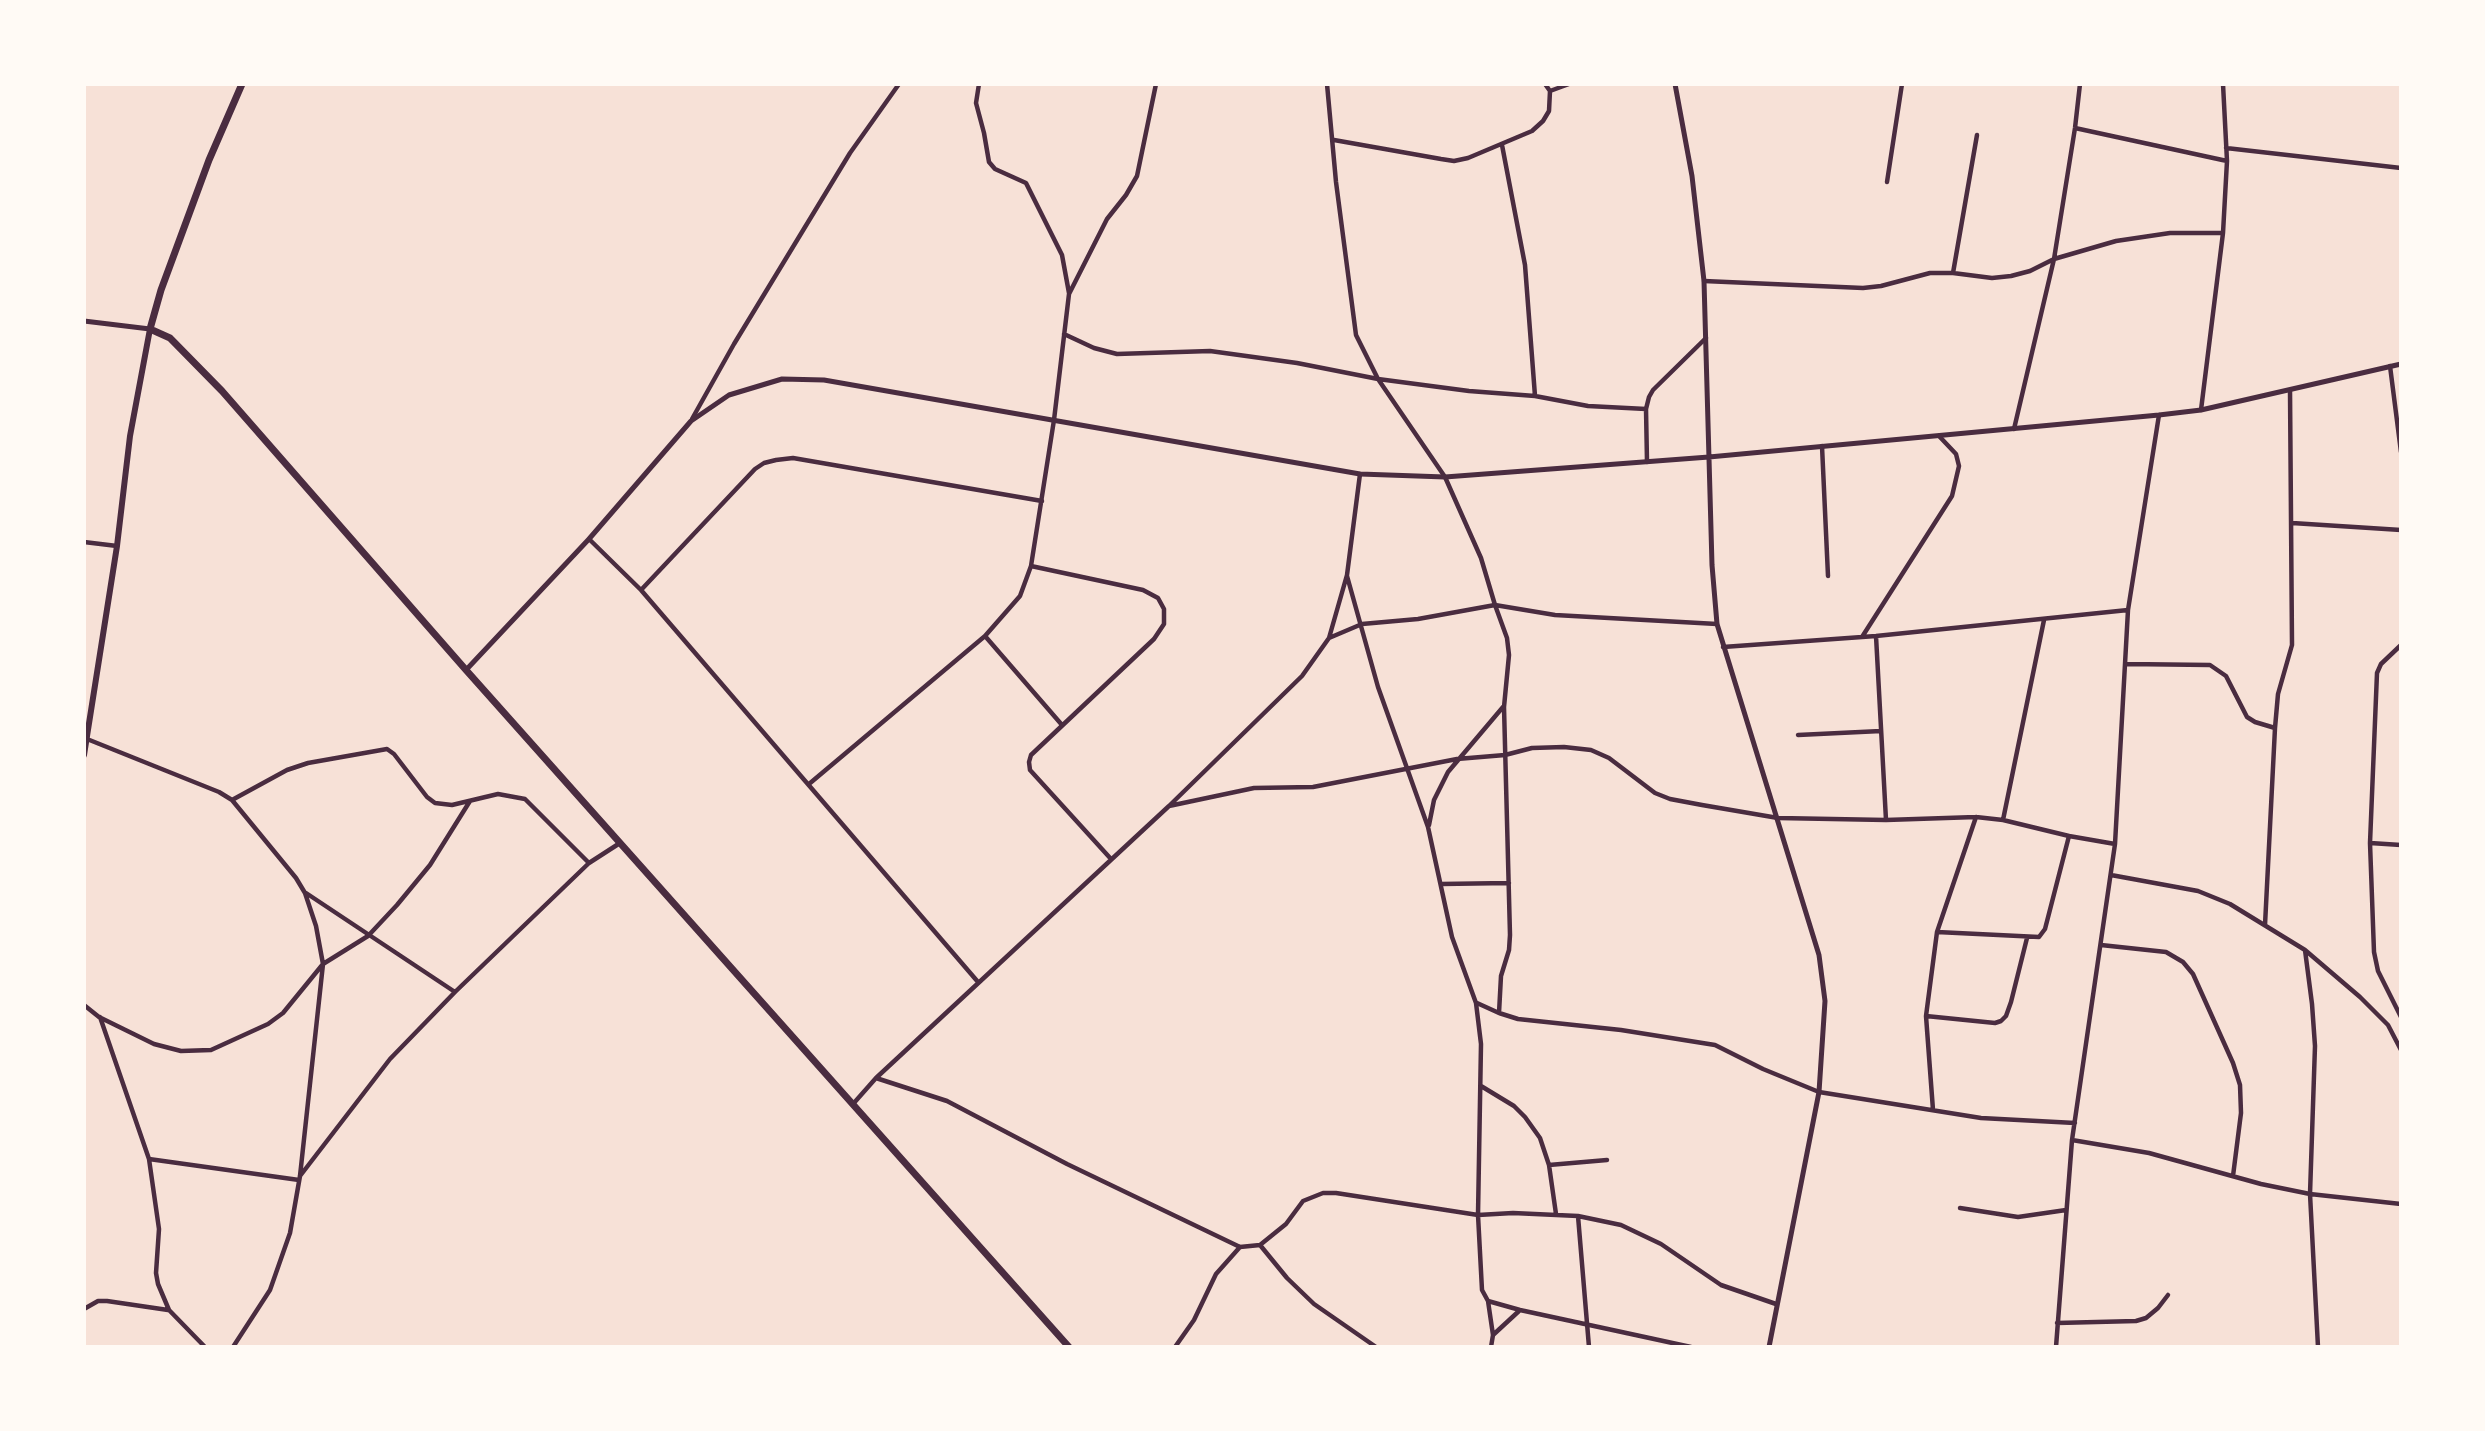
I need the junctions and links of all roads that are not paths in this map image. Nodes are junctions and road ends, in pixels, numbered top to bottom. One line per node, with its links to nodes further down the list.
1 (242, 84): 27 (main road)
2 (899, 84): 39 (street)
3 (979, 84): 25 (street)
4 (1156, 84): 25 (street)
5 (1327, 84): 15 (street)
6 (1545, 84): 12 (street)
7 (1569, 84): 12 (street)
8 (1675, 84): 24 (street)
9 (1902, 84): 20 (street)
10 (2080, 84): 13 (street)
11 (2223, 84): 17 (street)
12 (1550, 91): 16 (street)
13 (2075, 128): 18 (street); 22 (street)
14 (1977, 135): 23 (street)
15 (1334, 140): 16 (street); 32 (street)
16 (1502, 145): 34 (street)
17 (2226, 148): 18 (street); 19 (street)
18 (2227, 161): 21 (street)
19 (2401, 169)
20 (1887, 182)
21 (2223, 233): 22 (street); 36 (street)
22 (2054, 259): 23 (street); 40 (street)
23 (1953, 273): 24 (street)
24 (1704, 281): 29 (street)
25 (1069, 294): 28 (street)
26 (84, 321): 27 (street)
27 (150, 330): 53 (main road); 70 (main road)
28 (1064, 334): 32 (street); 38 (street)
29 (1706, 338): 35 (street); 44 (street)
30 (2401, 364): 31 (street)
31 (2390, 366): 33 (street); 43 (street)
32 (1378, 379): 34 (street); 47 (street)
33 (2290, 390): 36 (street); 49 (street)
34 (1535, 397): 35 (street)
35 (1646, 409): 45 (street)
36 (2201, 410): 37 (street)
37 (2159, 415): 40 (street); 59 (street)
38 (1054, 420): 39 (street); 46 (street); 48 (street)
39 (691, 421): 51 (street)
40 (2014, 429): 41 (street)
41 (1938, 435): 42 (street); 65 (street)
42 (1822, 446): 44 (street); 56 (street)
43 (2401, 453)
44 (1709, 457): 45 (street); 62 (street)
45 (1647, 462): 47 (street)
46 (1360, 474): 47 (street); 55 (street)
47 (1445, 477): 58 (street)
48 (1042, 501): 54 (street); 57 (street)
49 (2292, 523): 50 (street); 73 (street)
50 (2401, 530)
51 (589, 539): 57 (street); 70 (street)
52 (84, 542): 53 (street)
53 (117, 546): 76 (main road)
54 (1031, 566): 63 (street); 72 (street)
55 (1347, 575): 61 (street); 66 (street)
56 (1828, 576)
57 (641, 590): 81 (street)
58 (1495, 605): 61 (street); 62 (street); 71 (street)
59 (2128, 610): 60 (street); 69 (street)
60 (2044, 620): 64 (street); 88 (street)
61 (1362, 624): 66 (street); 80 (street)
62 (1717, 624): 68 (street)
63 (985, 636): 72 (street); 81 (street)
64 (1876, 636): 65 (street); 74 (street)
65 (1863, 637): 68 (street)
66 (1329, 638): 84 (street)
67 (2401, 645): 92 (street)
68 (1723, 647): 86 (street)
69 (2126, 664): 73 (street); 93 (street)
70 (467, 670): 91 (main road)
71 (1504, 707): 78 (street); 79 (street)
72 (1062, 725): 95 (street)
73 (2275, 728): 101 (street)
74 (1881, 731): 75 (street); 87 (street)
75 (1798, 735)
76 (87, 739): 77 (main road); 82 (street)
77 (84, 755)
78 (1505, 755): 79 (street); 86 (street); 98 (street)
79 (1457, 759): 80 (street); 89 (street)
80 (1406, 767): 84 (street); 89 (street)
81 (808, 784): 108 (street)
82 (233, 800): 83 (street); 100 (street)
83 (470, 801): 96 (street); 103 (street)
84 (1169, 806): 95 (street)
85 (1976, 817): 87 (street); 88 (street); 102 (street)
86 (1778, 818): 87 (street); 119 (street)
87 (1886, 820)
88 (2003, 820): 90 (street)
89 (1428, 827): 99 (street)
90 (2069, 836): 93 (street); 104 (street)
91 (621, 842): 96 (street); 120 (main road)
92 (2370, 843): 94 (street); 115 (street)
93 (2115, 844): 97 (street)
94 (2401, 845)
95 (1111, 859): 108 (street)
96 (589, 863): 109 (street)
97 (2111, 875): 101 (street); 105 (street)
98 (1508, 883): 99 (street); 112 (street)
99 (1441, 884): 110 (street)
100 (305, 893): 103 (street); 107 (street)
101 (2265, 925): 106 (street)
102 (1937, 932): 104 (street); 113 (street)
103 (368, 936): 107 (street); 109 (street)
104 (2027, 938): 113 (street)
105 (2101, 945): 122 (street); 127 (street)
106 (2305, 950): 116 (street); 129 (street)
107 (323, 964): 114 (street); 128 (street)
108 (978, 982): 117 (street)
109 (456, 992): 128 (street)
110 (1476, 1003): 112 (street); 118 (street)
111 (84, 1005): 114 (street)
112 (1499, 1013): 119 (street)
113 (1926, 1016): 121 (street)
114 (99, 1017): 124 (street)
115 (2401, 1017)
116 (2401, 1050)
117 (876, 1078): 120 (street); 137 (street)
118 (1480, 1086): 126 (street); 134 (street)
119 (1819, 1092): 121 (street); 140 (street)
120 (853, 1104): 149 (main road)
121 (1933, 1110): 122 (street)
122 (2075, 1123): 123 (street)
123 (2072, 1140): 127 (street); 132 (street)
124 (149, 1158): 128 (street); 142 (street)
125 (1607, 1160): 126 (street)
126 (1549, 1165): 133 (street)
127 (2233, 1176): 129 (street)
128 (300, 1178): 148 (street)
129 (2310, 1195): 130 (street); 157 (street)
130 (2401, 1204)
131 (1960, 1208): 132 (street)
132 (2066, 1210): 144 (street)
133 (1556, 1214): 134 (street); 135 (street)
134 (1478, 1215): 136 (street); 139 (street)
135 (1578, 1216): 140 (street); 145 (street)
136 (1260, 1245): 137 (street); 151 (street)
137 (1240, 1247): 150 (street)
138 (2168, 1295): 144 (street)
139 (1488, 1301): 143 (street); 146 (street)
140 (1776, 1304): 155 (street)
141 (84, 1309): 142 (street)
142 (169, 1310): 147 (street)
143 (1520, 1310): 145 (street); 146 (street)
144 (2057, 1323): 156 (street)
145 (1588, 1324): 153 (street); 154 (street)
146 (1493, 1335): 152 (street)
147 (205, 1347)
148 (233, 1347)
149 (1069, 1347)
150 (1175, 1347)
151 (1376, 1347)
152 (1491, 1347)
153 (1589, 1347)
154 (1691, 1347)
155 (1769, 1347)
156 (2056, 1347)
157 (2318, 1347)

